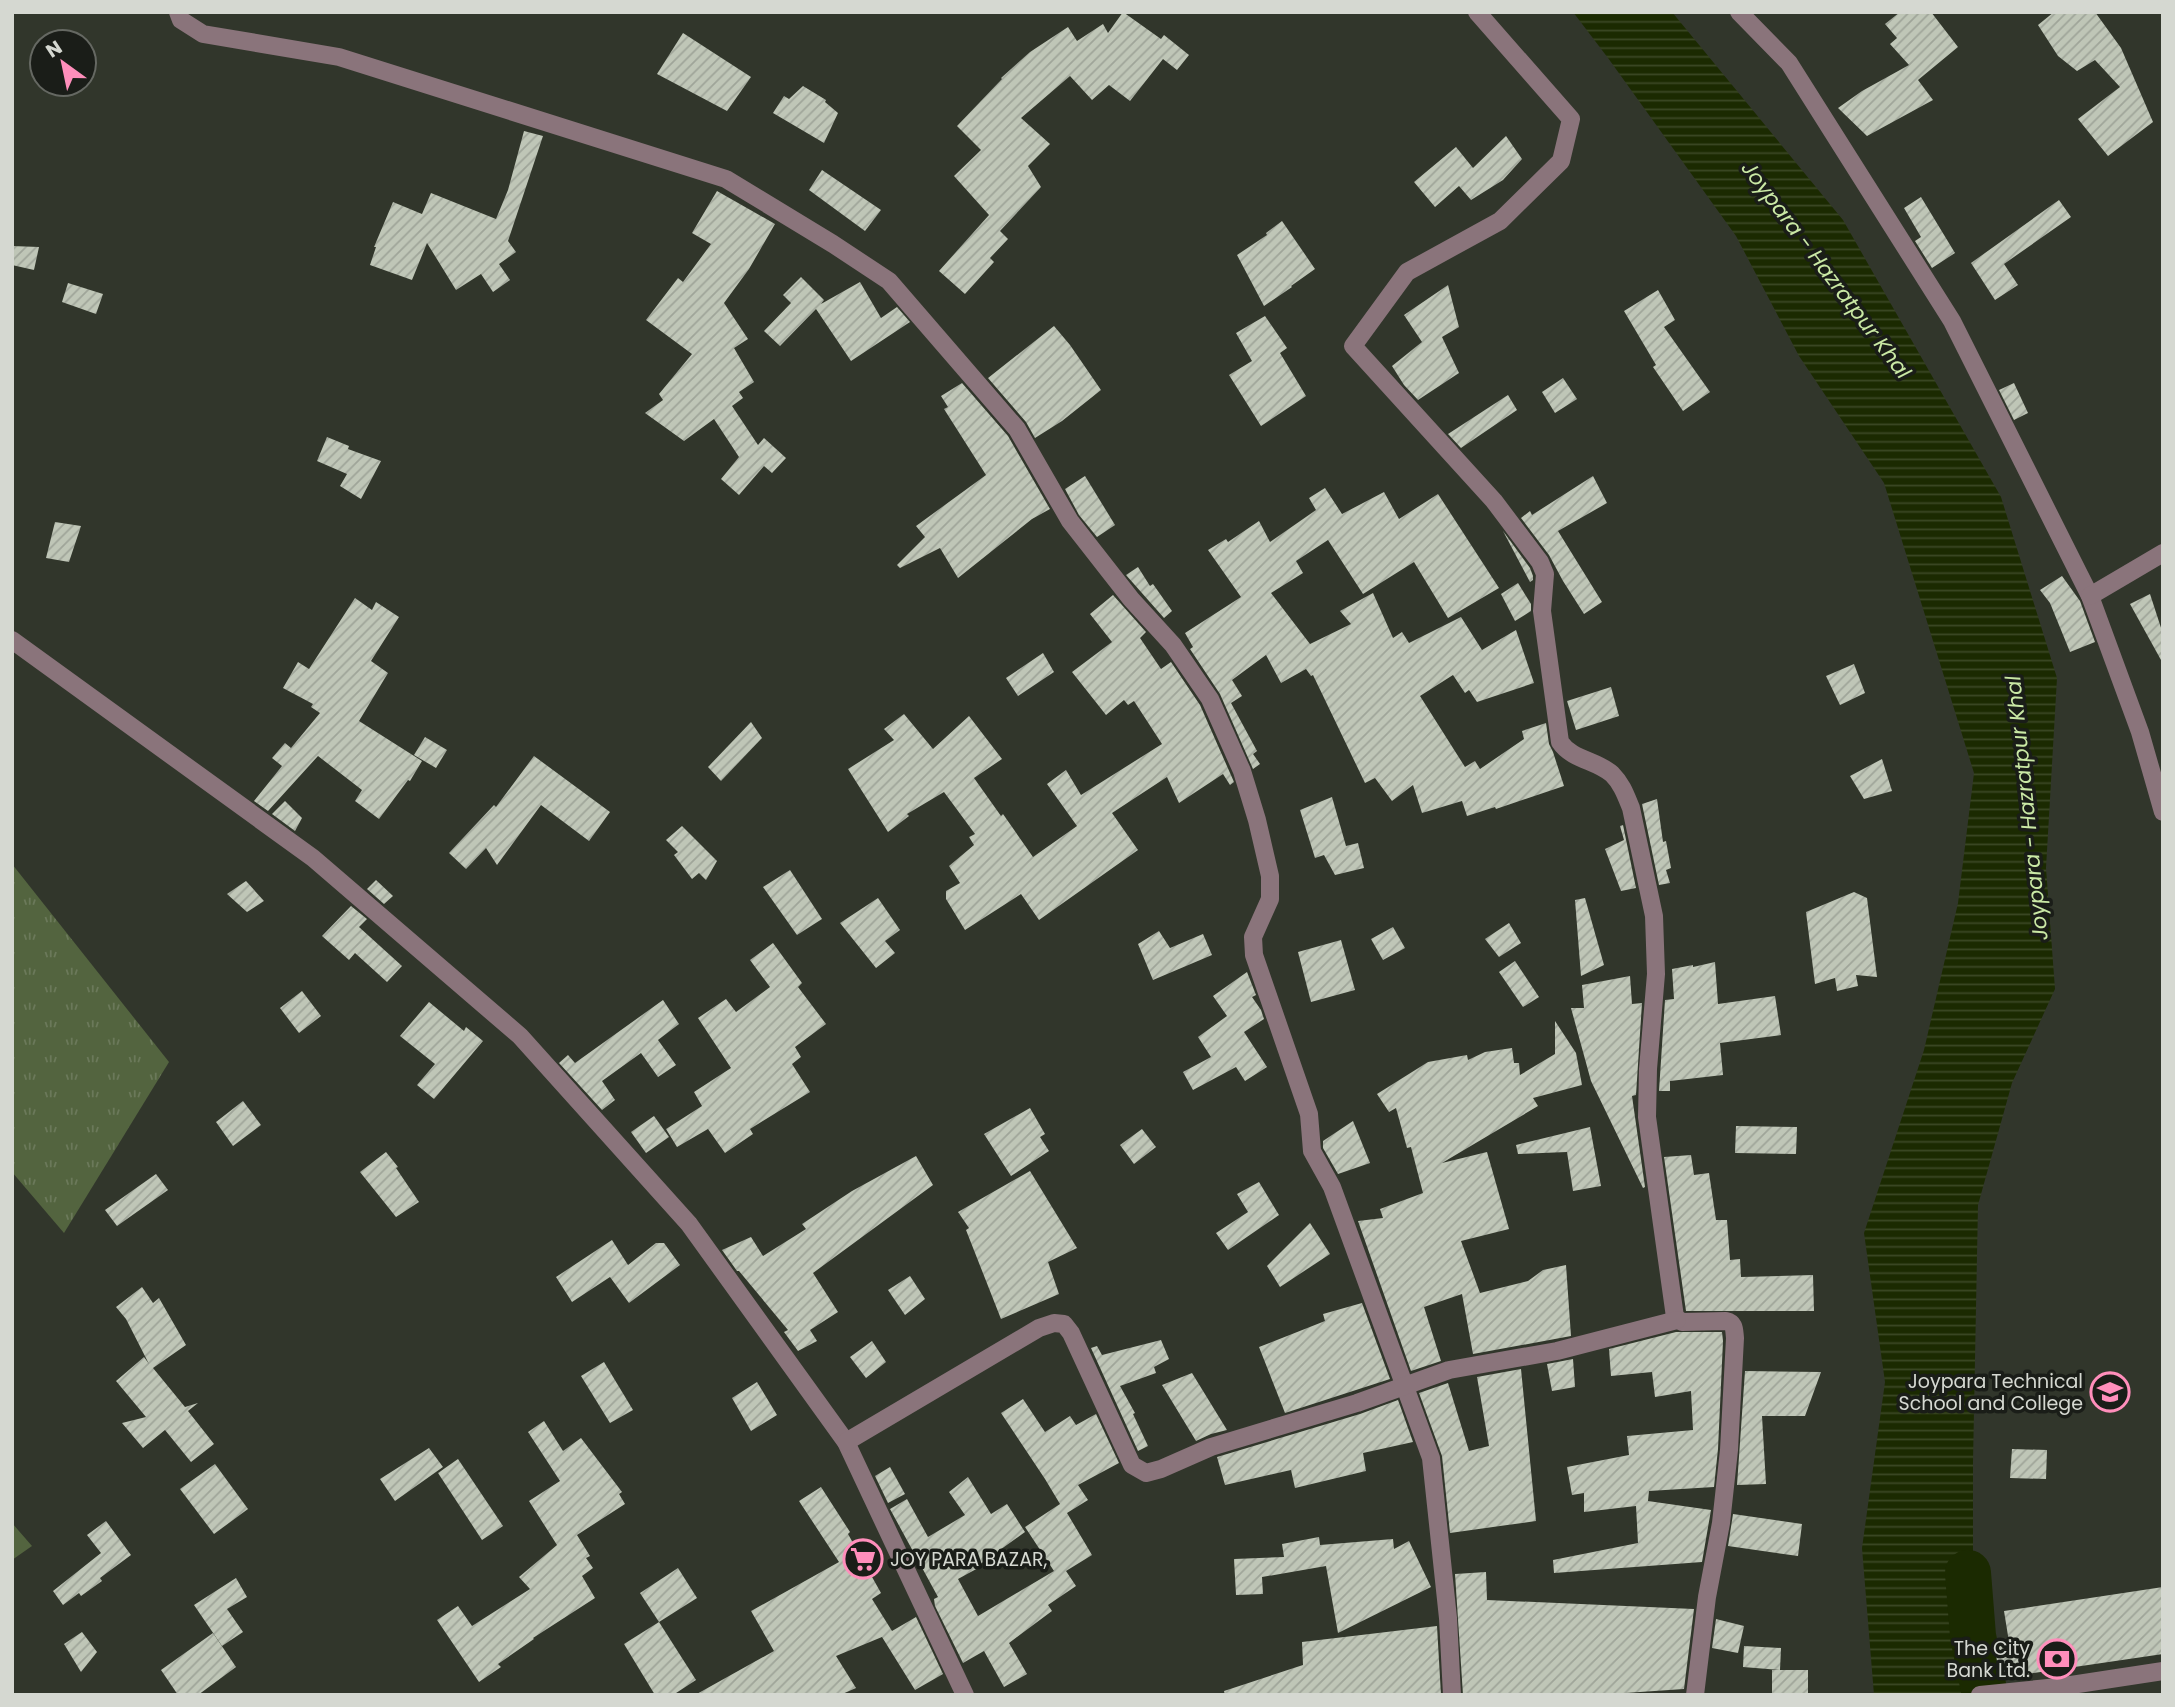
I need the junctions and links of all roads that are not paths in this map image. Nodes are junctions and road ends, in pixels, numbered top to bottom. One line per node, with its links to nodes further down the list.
1 (178, 12): 9 (street)
2 (1476, 12): 8 (street)
3 (1739, 12): 5 (street)
4 (2163, 553): 5 (street)
5 (2090, 596): 7 (street)
6 (12, 640): 10 (street)
7 (2163, 812)
8 (1677, 1320): 9 (street); 14 (street)
9 (1405, 1386): 10 (street); 13 (street)
10 (846, 1442): 12 (street)
11 (2163, 1671): 15 (street)
12 (965, 1695)
13 (1452, 1695)
14 (1695, 1695)
15 (1980, 1695)

